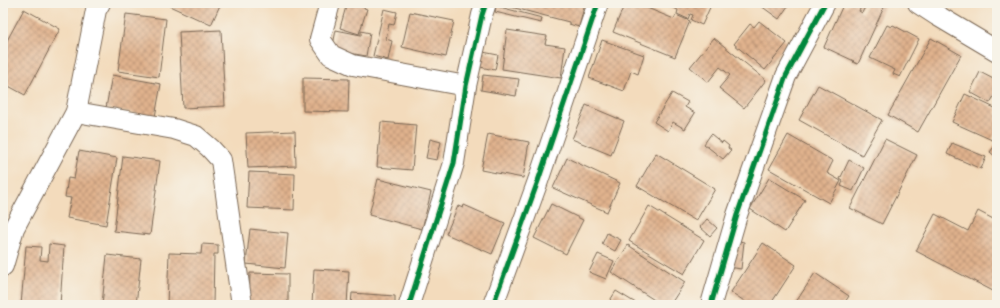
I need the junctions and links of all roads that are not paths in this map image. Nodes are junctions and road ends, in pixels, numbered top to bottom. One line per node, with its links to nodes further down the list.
1 (100, 3): 9 (street)
2 (330, 3): 8 (street)
3 (486, 3): 8 (street)
4 (598, 3): 13 (street)
5 (825, 3): 14 (street)
6 (918, 3): 7 (street)
7 (997, 51)
8 (466, 86): 12 (street)
9 (76, 112): 10 (street); 11 (street)
10 (3, 266)
11 (242, 305)
12 (409, 305)
13 (493, 305)
14 (712, 305)

